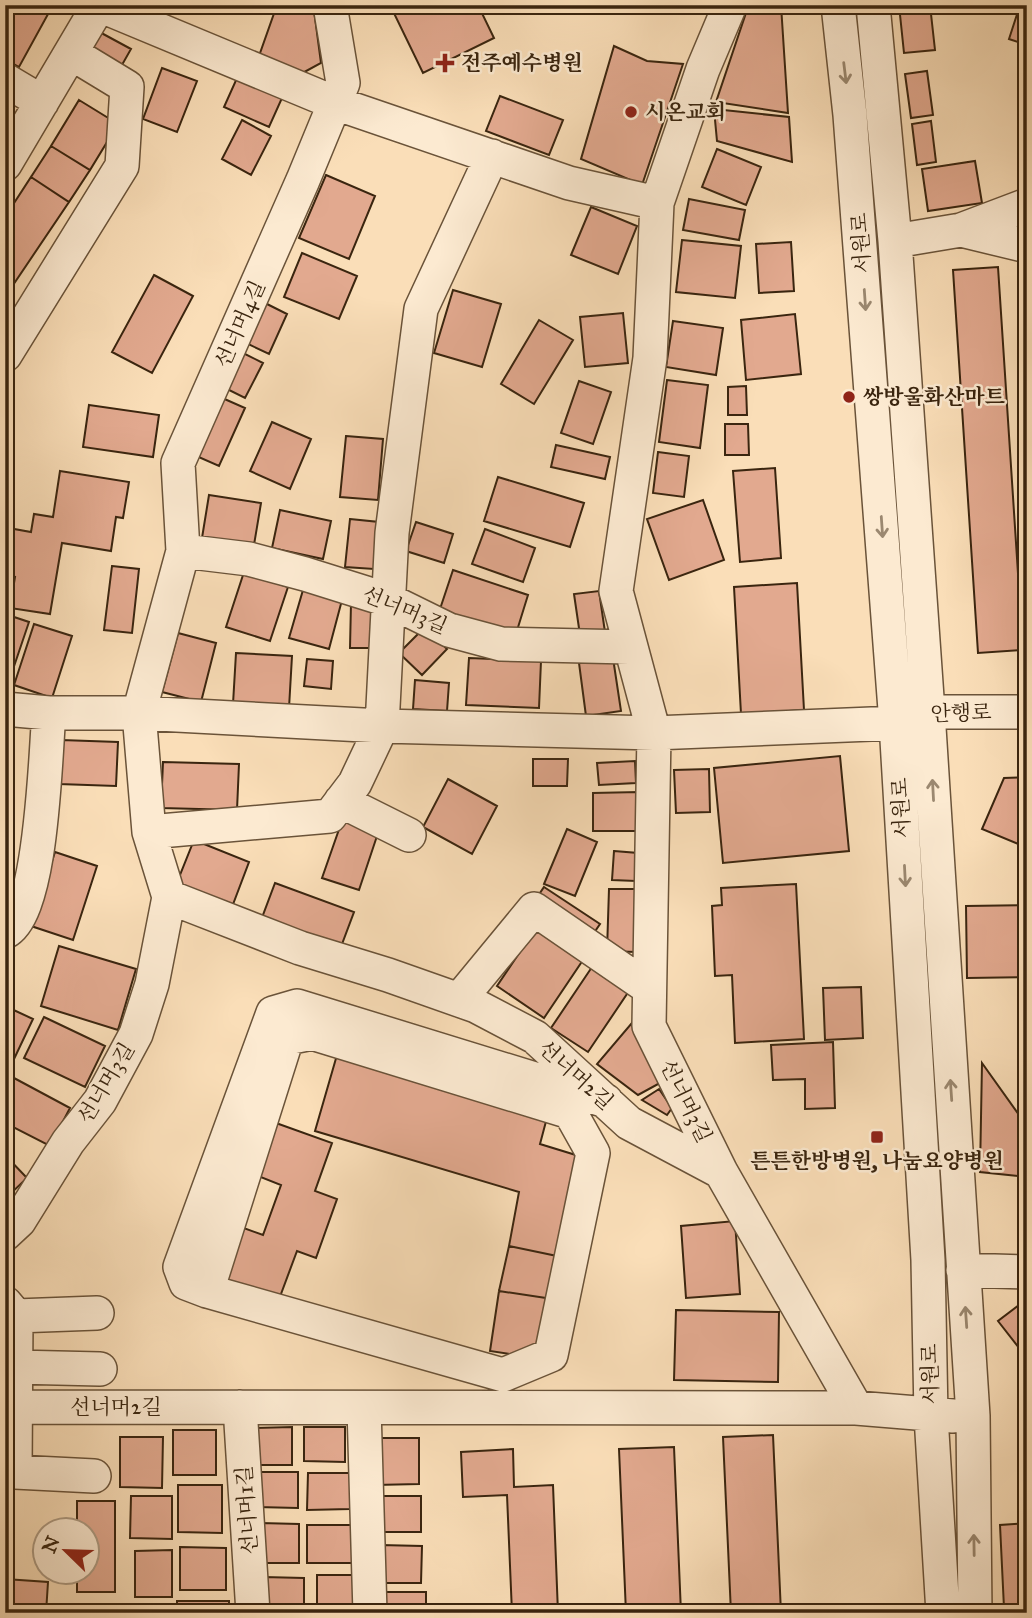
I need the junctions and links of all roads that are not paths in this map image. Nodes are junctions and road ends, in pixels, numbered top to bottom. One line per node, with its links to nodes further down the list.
1 (99, 5): 6 (street); 9 (street)
2 (330, 5): 9 (street, 선너머4길)
3 (730, 5): 12 (street)
4 (838, 5): 26 (street, 서원로, one-way to 26)
5 (873, 5): 15 (street, 서원로)
6 (71, 53): 8 (street); 17 (street)
7 (5, 80): 8 (street)
8 (42, 102): 11 (street)
9 (335, 103): 10 (street); 18 (street, 선너머4길)
10 (492, 156): 12 (street); 19 (street)
11 (5, 164)
12 (657, 203): 20 (street, 선너머3길)
13 (1027, 205): 14 (street)
14 (961, 230): 15 (street); 16 (street)
15 (895, 241): 22 (street, 서원로)
16 (1027, 246)
17 (5, 355)
18 (183, 551): 19 (street, 선너머3길); 25 (street, 선너머4길)
19 (388, 600): 20 (street, 선너머3길); 27 (street)
20 (629, 648): 28 (street, 선너머3길)
21 (5, 709): 24 (street)
22 (928, 712): 23 (street, 안행로); 26 (street, 안행로); 39 (street, 서원로, one-way to 22)
23 (1027, 712)
24 (49, 713): 25 (street); 33 (street)
25 (139, 713): 27 (street); 30 (street, 선너머3길)
26 (896, 723): 28 (street); 50 (street, 서원로, one-way to 50)
27 (382, 726): 28 (street); 29 (street)
28 (654, 733): 34 (street, 선너머3길)
29 (341, 801): 30 (street); 31 (street)
30 (149, 832): 32 (street, 선너머3길)
31 (409, 835)
32 (169, 897): 35 (street, 선너머2길); 38 (street, 선너머3길)
33 (5, 932)
34 (649, 988): 35 (street); 37 (street, 선너머3길)
35 (459, 1000): 36 (street, 선너머2길)
36 (606, 1101): 37 (street, 선너머2길); 41 (street)
37 (721, 1172): 49 (street)
38 (5, 1234)
39 (963, 1270): 40 (street); 51 (street, 서원로, one-way to 39)
40 (1027, 1272)
41 (207, 1291): 41 (street)
42 (11, 1309): 43 (street); 44 (street)
43 (97, 1313)
44 (15, 1367): 45 (street); 46 (street)
45 (100, 1369)
46 (10, 1407): 47 (street, 선너머2길); 52 (street)
47 (240, 1407): 48 (street, 선너머2길); 53 (street, 선너머1길)
48 (364, 1408): 49 (street, 선너머2길); 54 (street)
49 (856, 1408): 50 (street, 선너머2길)
50 (931, 1416): 51 (street, 선너머2길); 55 (street, 서원로)
51 (972, 1416): 56 (street, 서원로, one-way to 51)
52 (94, 1476)
53 (253, 1613)
54 (370, 1613)
55 (943, 1613)
56 (975, 1613)

